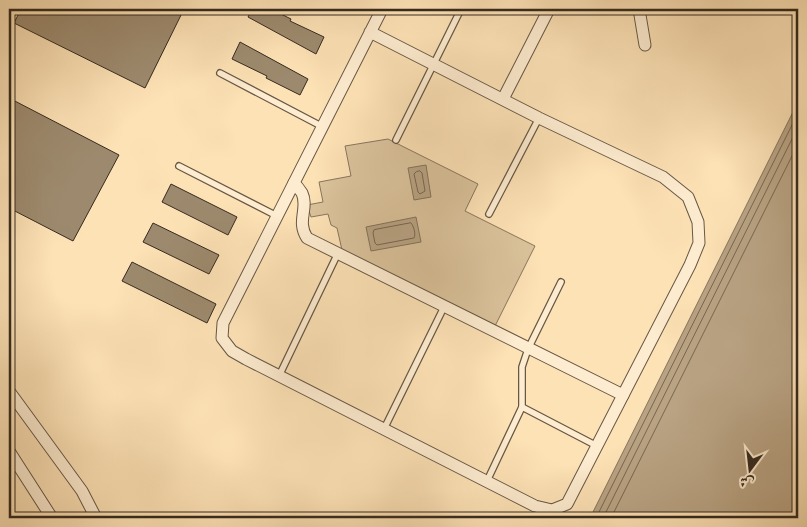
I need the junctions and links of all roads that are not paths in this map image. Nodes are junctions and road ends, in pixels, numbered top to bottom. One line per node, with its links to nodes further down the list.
1 (382, 9): 5 (street)
2 (462, 9): 7 (lane)
3 (549, 9): 9 (street)
4 (639, 9): 6 (street)
5 (370, 32): 7 (street); 11 (street)
6 (645, 46)
7 (434, 64): 9 (street); 12 (lane)
8 (220, 73): 11 (lane)
9 (503, 99): 10 (street)
10 (539, 118): 15 (lane); 23 (street)
11 (323, 127): 14 (street)
12 (396, 140)
13 (179, 166): 16 (lane)
14 (294, 183): 16 (street); 17 (street)
15 (489, 214)
16 (277, 216): 21 (street)
17 (338, 253): 19 (street); 21 (lane)
18 (561, 282): 20 (lane)
19 (444, 307): 20 (street); 25 (lane)
20 (528, 349): 23 (street); 24 (lane)
21 (279, 376): 25 (street)
22 (9, 391): 30 (street)
23 (623, 395): 26 (street)
24 (522, 406): 26 (lane); 28 (lane)
25 (384, 428): 28 (street)
26 (597, 446): 28 (street)
27 (9, 451): 29 (street)
28 (487, 481)
29 (52, 518)
30 (96, 518)

